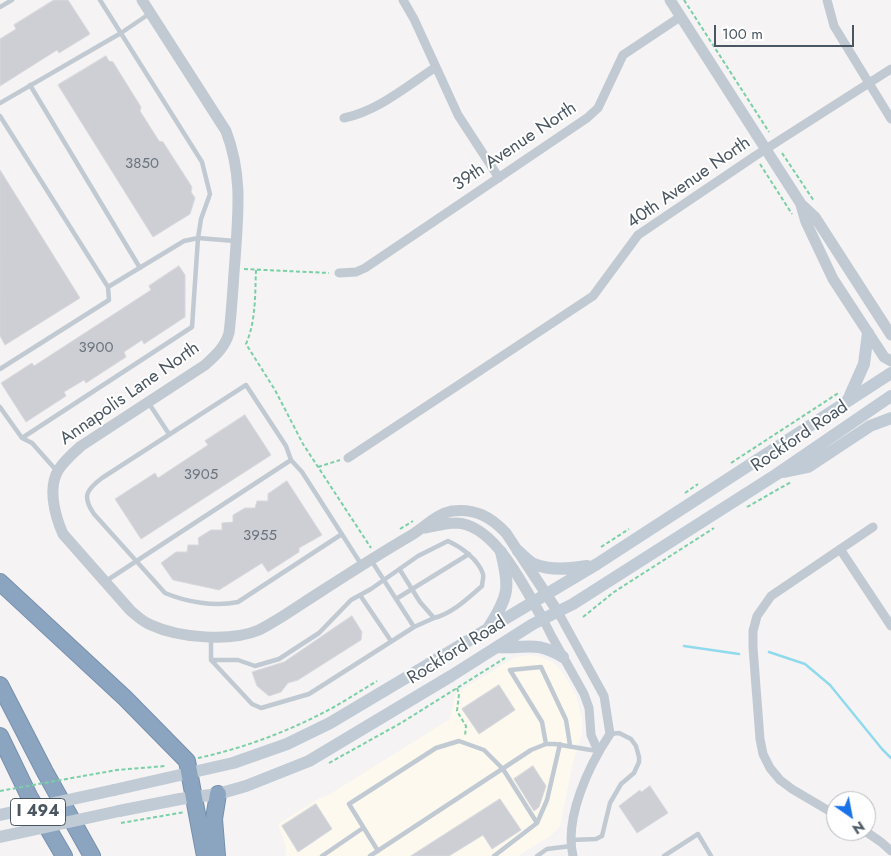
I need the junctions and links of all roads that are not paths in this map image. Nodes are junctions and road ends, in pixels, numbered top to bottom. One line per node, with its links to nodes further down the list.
1 (12, 0): 7 (lane)
2 (100, 0): 10 (lane)
3 (142, 0): 8 (street, Annapolis Lane North)
4 (402, 0): 11 (street)
5 (670, 0): 9 (street)
6 (826, 0): 13 (street)
7 (0, 7)
8 (150, 13): 10 (lane); 23 (street, Annapolis Lane North)
9 (680, 16): 19 (street); 20 (street, 39th Avenue North)
10 (121, 33): 14 (lane); 22 (lane)
11 (436, 67): 17 (street); 20 (street)
12 (891, 69): 13 (street, 40th Avenue North)
13 (869, 83): 18 (street); 19 (street, 40th Avenue North)
14 (30, 85): 15 (lane); 24 (lane)
15 (0, 103)
16 (0, 116): 26 (lane)
17 (344, 118)
18 (891, 119)
19 (765, 149): 21 (street); 39 (street, 40th Avenue North)
20 (499, 178): 25 (street, 39th Avenue North)
21 (801, 204): 27 (street); 28 (street)
22 (198, 238): 23 (lane); 24 (lane); 38 (lane)
23 (236, 242): 34 (street, Annapolis Lane North)
24 (140, 268): 26 (lane)
25 (339, 273)
26 (108, 288): 30 (lane)
27 (868, 333): 29 (street); 32 (main road)
28 (891, 335)
29 (891, 361)
30 (0, 369)
31 (891, 373): 32 (main road, Rockford Road)
32 (846, 395): 52 (main road, Rockford Road)
33 (891, 396): 42 (main road, Rockford Road)
34 (148, 402): 37 (lane); 41 (street, Annapolis Lane North)
35 (0, 407): 38 (lane)
36 (891, 418): 42 (main road)
37 (169, 434): 40 (lane); 51 (lane)
38 (22, 438): 41 (lane)
39 (348, 458)
40 (291, 460): 45 (lane); 51 (lane)
41 (57, 471): 56 (street, Annapolis Lane North)
42 (777, 474): 62 (main road, Rockford Road)
43 (873, 527): 46 (street)
44 (422, 529): 47 (street, Annapolis Lane North); 48 (street, Annapolis Lane North); 50 (street, Annapolis Lane North)
45 (342, 534): 50 (lane); 51 (lane)
46 (840, 549): 65 (street); 84 (street)
47 (518, 551): 52 (main road); 58 (street, Annapolis Lane North)
48 (501, 552): 61 (street, Annapolis Lane North); 67 (main road)
49 (469, 554): 53 (lane); 57 (lane); 63 (lane)
50 (367, 557): 54 (lane); 68 (street, Annapolis Lane North)
51 (135, 561): 56 (lane)
52 (597, 564): 58 (main road, Rockford Road)
53 (400, 570): 54 (lane); 57 (lane)
54 (384, 581): 59 (lane); 60 (lane)
55 (0, 582): 81 (highway)
56 (105, 582): 68 (street, Annapolis Lane North)
57 (412, 588): 60 (lane); 63 (lane)
58 (547, 594): 61 (main road, Rockford Road); 62 (street, Annapolis Lane North)
59 (360, 595): 69 (lane); 72 (lane)
60 (396, 599): 66 (lane)
61 (533, 602): 64 (street, Annapolis Lane North); 67 (main road, Rockford Road)
62 (558, 612): 64 (main road, Rockford Road); 74 (street)
63 (434, 618): 66 (lane)
64 (544, 619): 70 (main road, Rockford Road); 71 (street)
65 (891, 626)
66 (414, 627): 69 (lane)
67 (486, 631): 81 (main road, Rockford Road)
68 (210, 638): 72 (lane)
69 (391, 641): 72 (lane)
70 (498, 647): 71 (main road); 82 (main road, Rockford Road)
71 (563, 657): 79 (street)
72 (211, 660)
73 (0, 685): 94 (highway, I 494)
74 (610, 734): 79 (street); 90 (lane)
75 (0, 736): 93 (highway, I 494)
76 (546, 744): 77 (lane); 78 (lane); 80 (lane)
77 (560, 744): 78 (lane); 86 (lane)
78 (570, 745): 79 (lane)
79 (598, 751): 90 (street)
80 (503, 769): 86 (lane); 87 (lane); 91 (lane)
81 (190, 773): 83 (highway); 85 (main road, Rockford Road, bridge)
82 (218, 794): 83 (main road, Rockford Road); 96 (highway)
83 (194, 797): 88 (main road, Rockford Road, bridge); 95 (highway)
84 (826, 808)
85 (0, 814)
86 (537, 823): 99 (lane)
87 (363, 828): 91 (lane); 97 (lane)
88 (0, 837)
89 (876, 839): 92 (street)
90 (571, 843): 100 (lane); 101 (street)
91 (378, 851): 98 (lane)
92 (891, 852)
93 (64, 856)
94 (92, 856)
95 (205, 856)
96 (217, 856)
97 (322, 856)
98 (370, 856)
99 (494, 856)
100 (537, 856)
101 (573, 856)
102 (664, 856): 103 (lane)
103 (712, 856)

